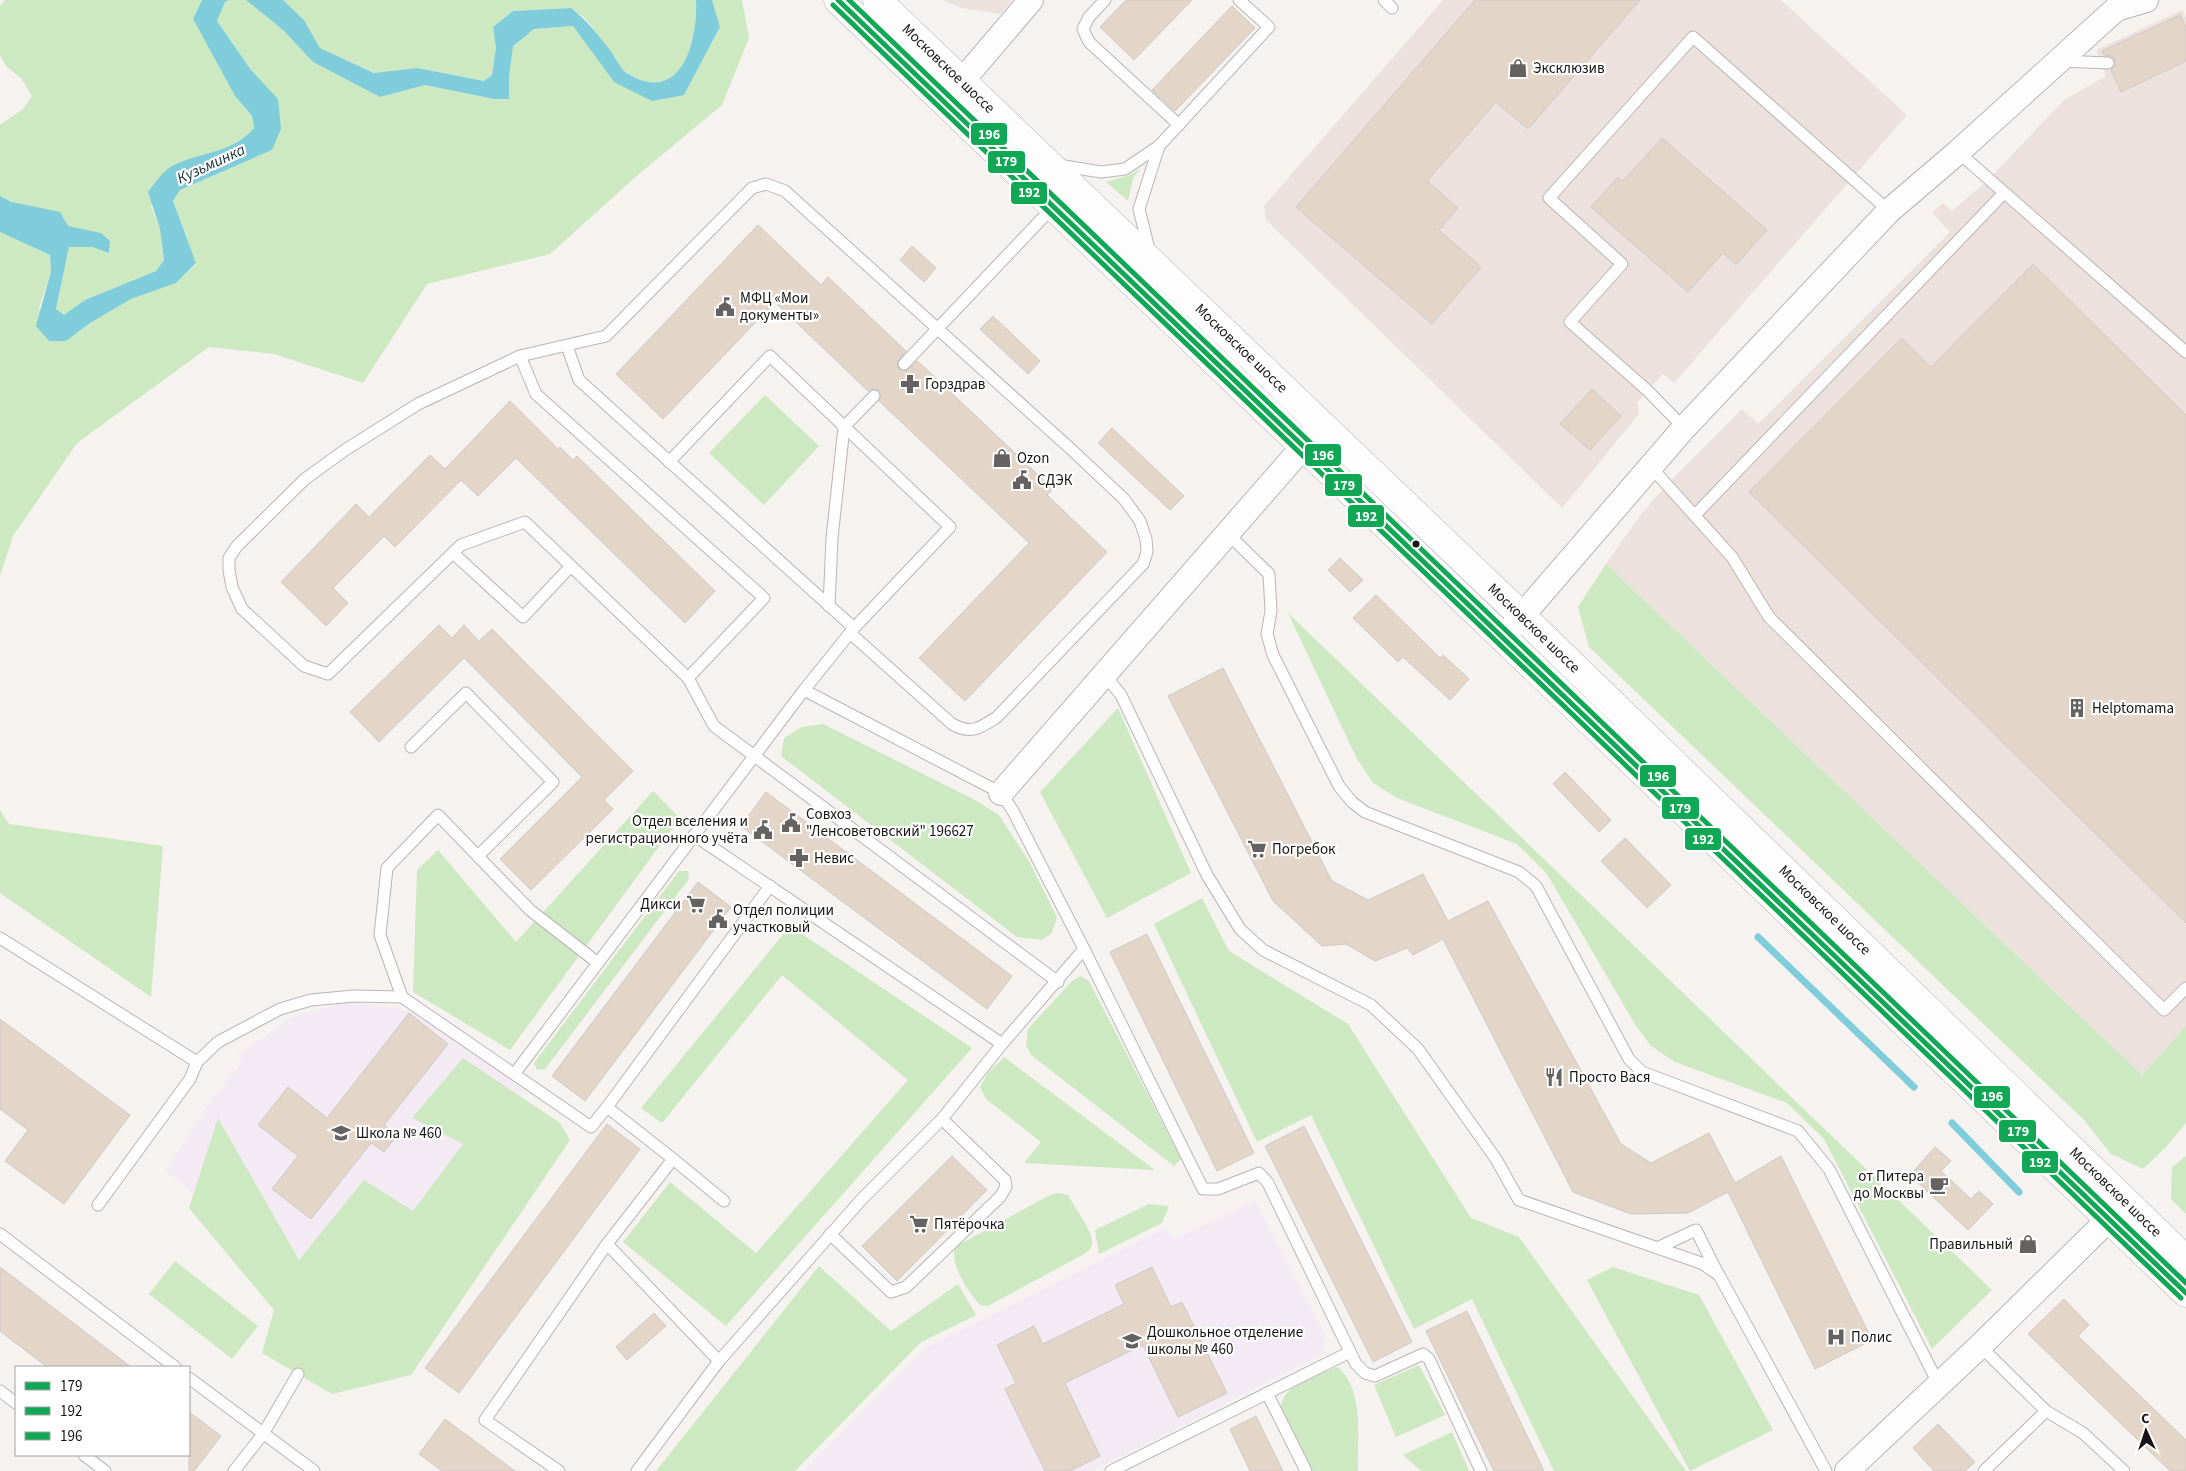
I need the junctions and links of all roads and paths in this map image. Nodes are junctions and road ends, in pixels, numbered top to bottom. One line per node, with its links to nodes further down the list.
1 (838, 0): 15 (highway, Московское шоссе)
2 (877, 0): 9 (highway, Московское шоссе)
3 (1031, 0): 9 (street)
4 (1105, 0): 10 (lane)
5 (1239, 0): 10 (lane)
6 (2146, 0): 7 (street)
7 (2059, 61): 8 (lane); 12 (street)
8 (2108, 63)
9 (962, 81): 13 (highway, Московское шоссе)
10 (1179, 124): 11 (lane)
11 (1159, 146): 13 (lane); 17 (lane)
12 (1958, 152): 14 (lane); 16 (street)
13 (1046, 163): 17 (highway, Московское шоссе)
14 (2003, 194): 20 (lane); 30 (lane)
15 (1054, 206): 18 (lane); 27 (highway, Московское шоссе)
16 (1889, 211): 26 (street); 26 (lane)
17 (1153, 263): 24 (highway, Московское шоссе)
18 (938, 328): 19 (lane); 22 (lane); 36 (lane)
19 (567, 346): 21 (lane); 28 (lane)
20 (2186, 352)
21 (520, 356): 32 (lane); 39 (lane)
22 (904, 364)
23 (874, 396): 25 (lane)
24 (1322, 425): 27 (street); 35 (highway, Московское шоссе)
25 (844, 427): 28 (lane); 34 (lane); 36 (lane)
26 (1684, 428): 29 (street)
27 (1303, 447): 31 (street); 37 (highway, Московское шоссе)
28 (669, 462): 34 (lane)
29 (1650, 466): 30 (lane); 35 (street)
30 (1696, 514): 51 (lane)
31 (1227, 534): 38 (street); 75 (lane)
32 (453, 553): 33 (lane); 33 (lane)
33 (571, 566): 39 (lane)
34 (829, 606): 36 (lane)
35 (1522, 616): 37 (street); 66 (highway, Московское шоссе)
36 (852, 630): 40 (lane)
37 (1502, 639): 61 (highway, Московское шоссе)
38 (1104, 674): 43 (street); 65 (lane)
39 (688, 678): 42 (lane)
40 (804, 690): 42 (lane); 43 (lane)
41 (411, 747): 45 (lane)
42 (755, 755): 44 (lane); 50 (lane)
43 (1001, 793): 48 (lane)
44 (694, 835): 46 (lane); 49 (lane)
45 (478, 856): 49 (lane); 52 (lane)
46 (770, 886): 53 (lane); 56 (lane)
47 (0, 938): 54 (lane)
48 (1084, 949): 50 (lane); 70 (lane)
49 (598, 963): 55 (lane)
50 (1058, 982): 53 (lane)
51 (2186, 988)
52 (402, 997): 54 (lane); 55 (lane)
53 (1002, 1044): 57 (lane)
54 (197, 1062): 60 (lane)
55 (515, 1073): 56 (lane)
56 (606, 1107): 58 (lane)
57 (942, 1119): 63 (lane); 63 (lane)
58 (672, 1159): 59 (lane); 64 (lane)
59 (724, 1201)
60 (98, 1204)
61 (2110, 1220): 68 (highway, Московское шоссе); 69 (street)
62 (0, 1234): 72 (lane)
63 (830, 1234): 71 (lane)
64 (607, 1244): 71 (lane); 85 (lane)
65 (1656, 1248): 67 (lane); 67 (lane)
66 (2186, 1260)
67 (1719, 1275): 90 (lane)
68 (2186, 1294)
69 (1980, 1346): 75 (street); 79 (lane)
70 (1350, 1352): 77 (lane); 89 (lane)
71 (719, 1361): 86 (lane)
72 (174, 1366)
73 (298, 1374): 80 (lane)
74 (190, 1379): 80 (lane)
75 (1939, 1386): 91 (street)
76 (0, 1391): 78 (lane)
77 (1267, 1393): 87 (lane); 88 (lane)
78 (15, 1403)
79 (2046, 1411): 92 (lane); 93 (lane)
80 (263, 1434): 83 (lane); 84 (lane)
81 (85, 1456): 82 (lane)
82 (105, 1471)
83 (234, 1471)
84 (314, 1471)
85 (559, 1471)
86 (637, 1471)
87 (1111, 1471)
88 (1306, 1471)
89 (1481, 1471)
90 (1826, 1471)
91 (1847, 1471)
92 (1984, 1471)
93 (2124, 1471)

